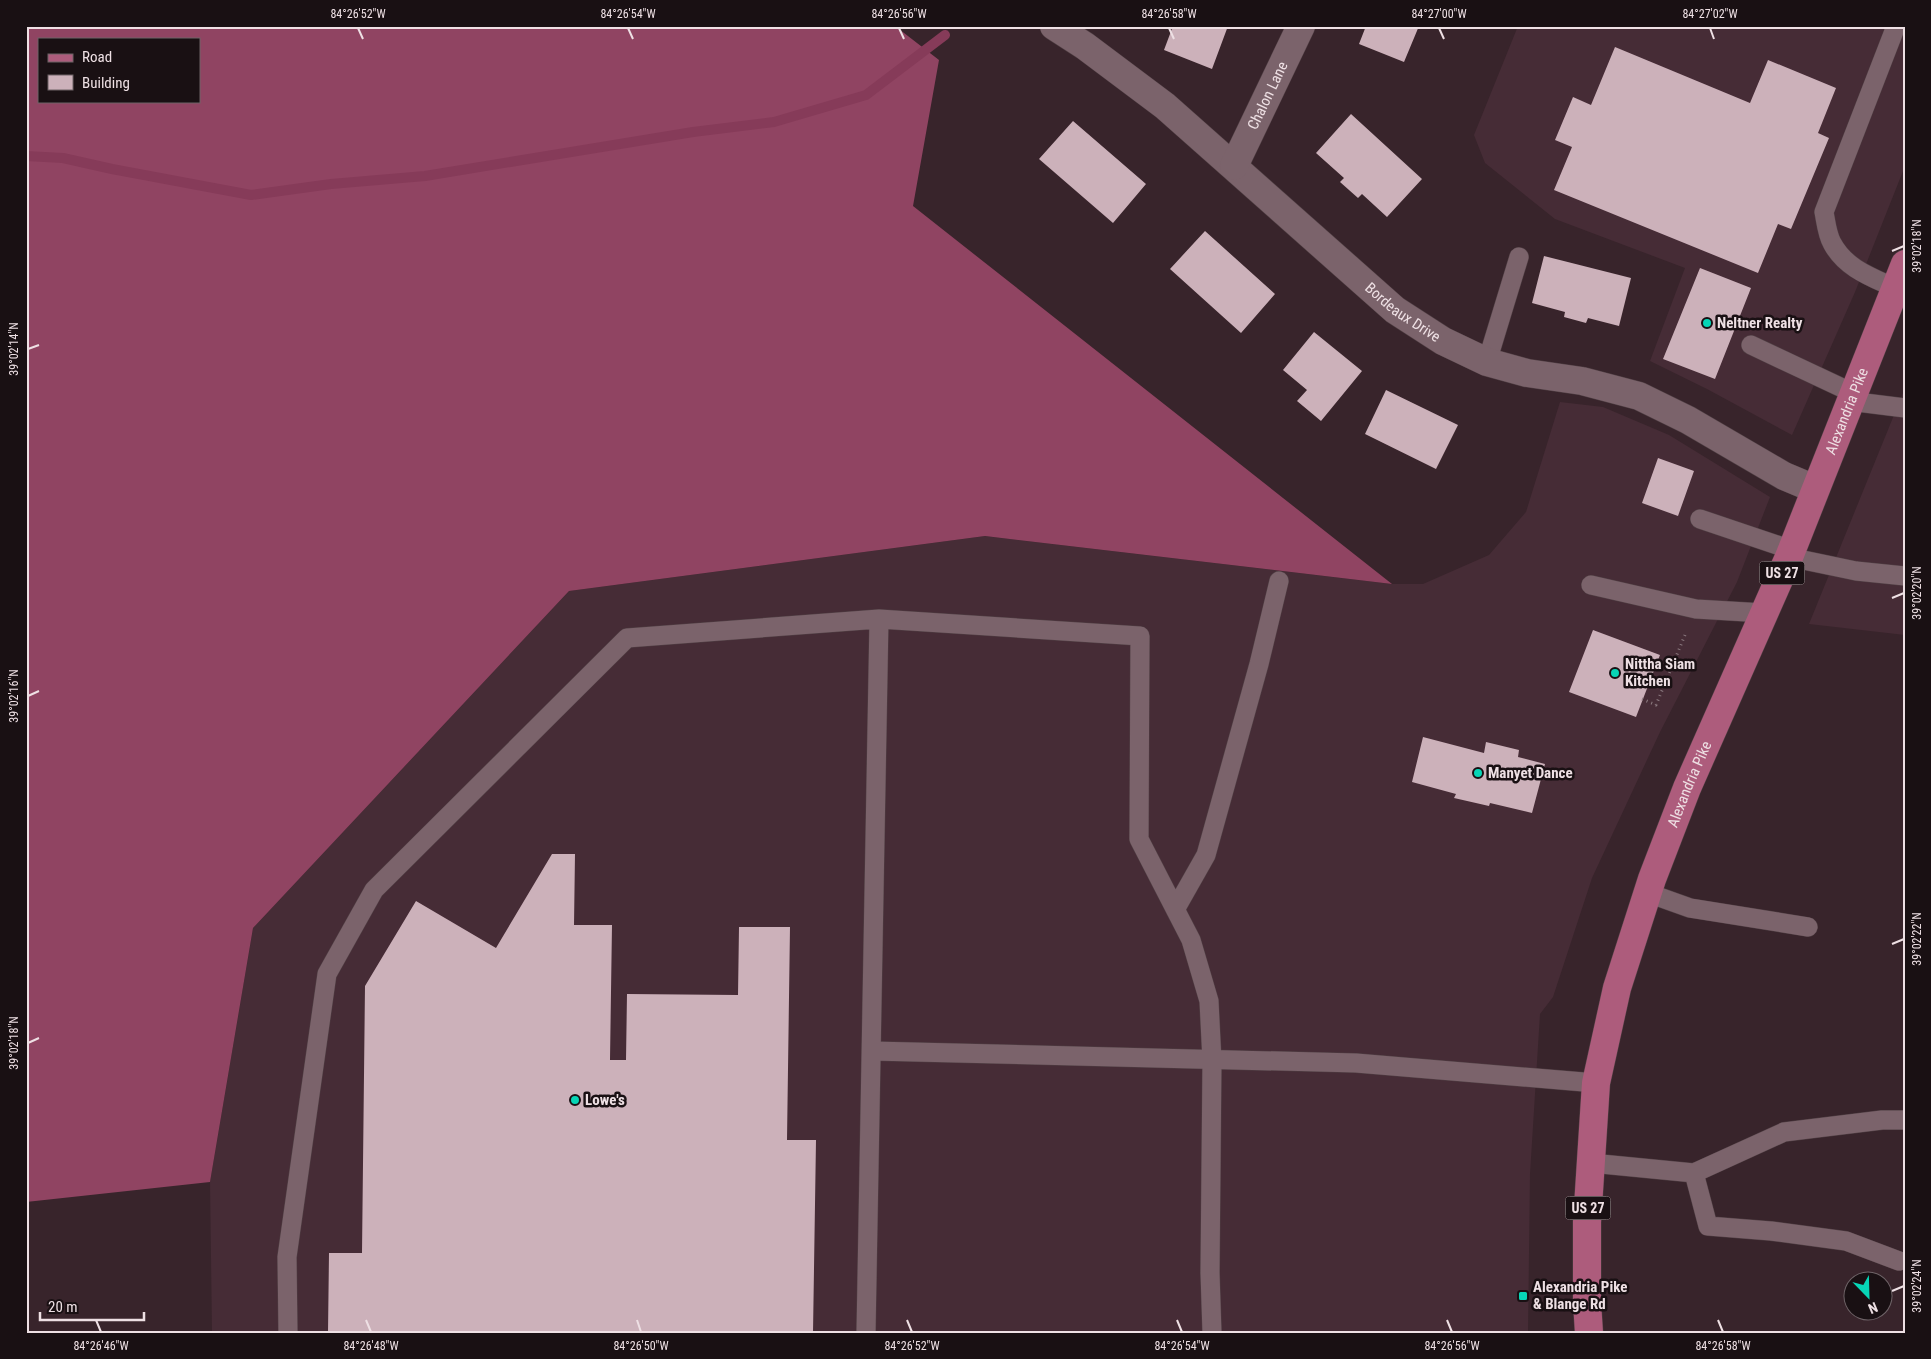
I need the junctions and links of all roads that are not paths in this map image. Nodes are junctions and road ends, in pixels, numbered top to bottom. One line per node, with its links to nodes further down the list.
1 (1054, 26): 4 (street, Bordeaux Drive)
2 (1301, 26): 4 (street, Chalon Lane)
3 (1896, 26): 6 (lane)
4 (1234, 166): 8 (street, Bordeaux Drive)
5 (1520, 258): 8 (lane)
6 (1900, 276): 9 (main road, Alexandria Pike / US 27)
7 (1751, 345): 9 (lane)
8 (1488, 362): 11 (street, Bordeaux Drive)
9 (1851, 397): 10 (lane); 11 (main road, Alexandria Pike / US 27)
10 (1905, 408)
11 (1815, 489): 13 (main road, Alexandria Pike / US 27)
12 (1700, 519): 13 (lane)
13 (1790, 554): 14 (lane); 17 (main road, Alexandria Pike / US 27)
14 (1905, 576)
15 (1279, 582): 20 (lane)
16 (1591, 585): 17 (lane)
17 (1764, 613): 19 (main road, Alexandria Pike / US 27)
18 (879, 619): 20 (lane); 22 (lane); 29 (lane)
19 (1648, 893): 21 (lane); 24 (main road, Alexandria Pike / US 27)
20 (1176, 908): 23 (lane)
21 (1808, 927)
22 (872, 1051): 23 (lane); 30 (lane)
23 (1212, 1060): 24 (lane); 31 (lane)
24 (1596, 1083): 26 (main road, Alexandria Pike / US 27)
25 (1905, 1120): 27 (lane)
26 (1590, 1163): 27 (lane); 32 (main road, Alexandria Pike / US 27)
27 (1694, 1173): 28 (lane)
28 (1899, 1261)
29 (288, 1333)
30 (866, 1333)
31 (1212, 1333)
32 (1589, 1333)

